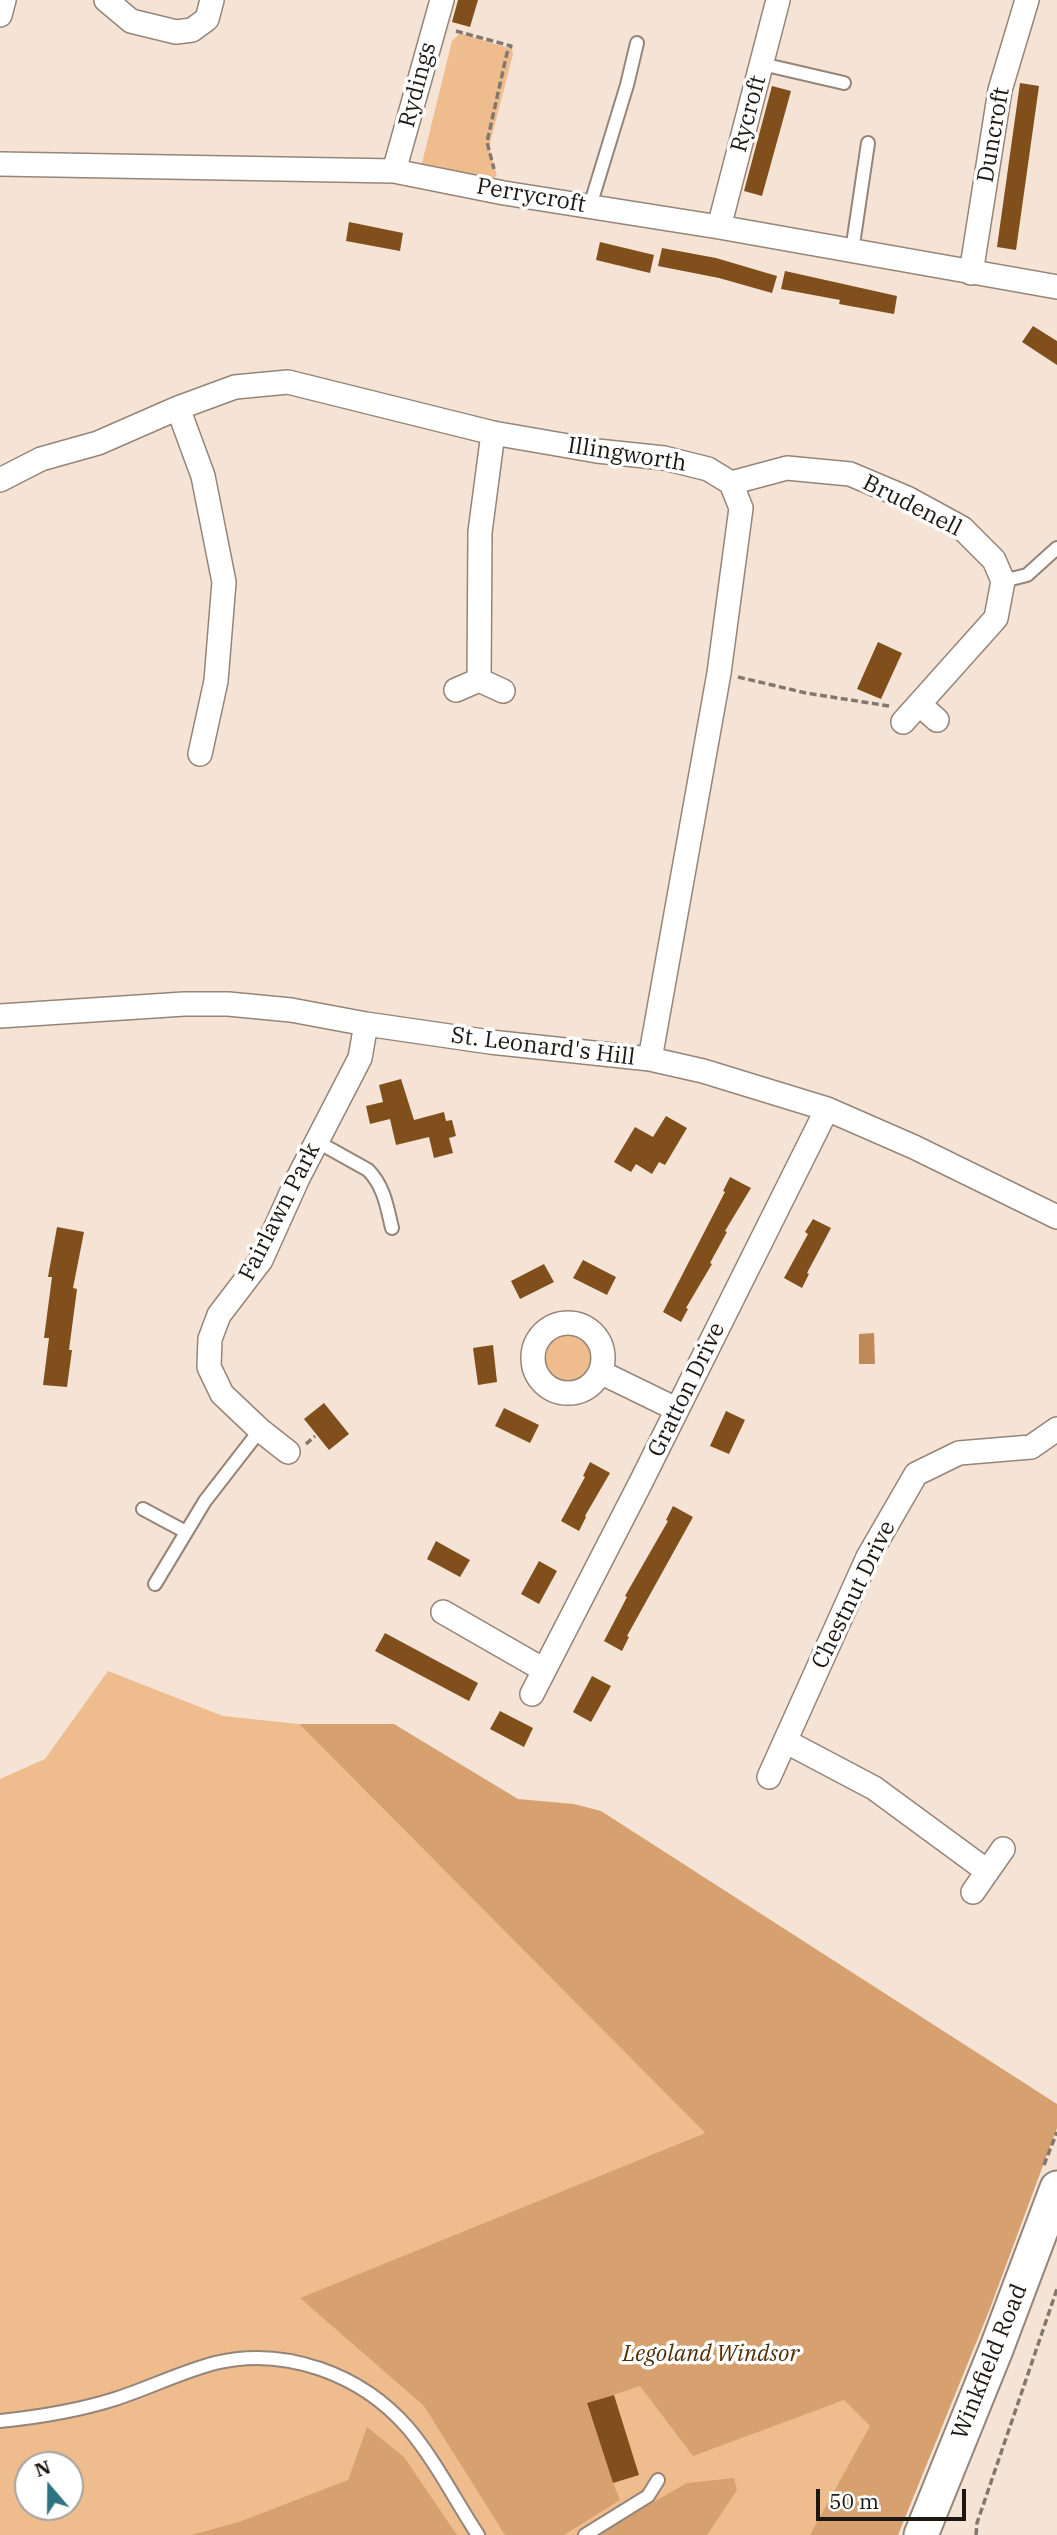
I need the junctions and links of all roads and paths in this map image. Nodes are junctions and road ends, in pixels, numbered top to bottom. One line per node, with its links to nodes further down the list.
1 (4, 0): 7 (street)
2 (106, 0): 3 (street)
3 (212, 0)
4 (442, 0): 8 (street, Rydings)
5 (778, 0): 10 (street, Rycroft)
6 (1027, 0): 19 (street, Duncroft)
7 (0, 15)
8 (434, 25): 14 (street, Rydings); 15 (path)
9 (637, 43): 16 (lane)
10 (762, 64): 11 (lane); 17 (street, Rycroft)
11 (844, 83)
12 (868, 143): 18 (lane)
13 (0, 164): 14 (street, Perrycroft)
14 (394, 171): 15 (street, Perrycroft)
15 (504, 193): 16 (street, Perrycroft)
16 (590, 206): 17 (street, Perrycroft)
17 (719, 227): 18 (street, Perrycroft)
18 (852, 251): 19 (street, Perrycroft)
19 (971, 273): 20 (street, Perrycroft)
20 (1057, 287)
21 (178, 408): 22 (street, Illingworth); 23 (street, Illingworth); 33 (street)
22 (492, 433): 24 (street, Illingworth); 28 (street)
23 (0, 480)
24 (731, 482): 26 (street, Brudenell); 27 (street)
25 (1057, 548): 26 (lane)
26 (1003, 581): 31 (street)
27 (719, 673): 31 (path); 36 (street)
28 (479, 680): 29 (street); 30 (street)
29 (456, 690)
30 (503, 691)
31 (912, 712): 32 (street)
32 (937, 720)
33 (200, 754)
34 (1, 1021): 35 (street, St. Leonard's Hill)
35 (366, 1024): 36 (street, St. Leonard's Hill); 38 (street, Fairlawn Park)
36 (650, 1059): 37 (street, St. Leonard's Hill)
37 (827, 1109): 39 (street, St. Leonard's Hill); 42 (street, Gratton Drive)
38 (316, 1141): 40 (lane); 44 (street, Fairlawn Park)
39 (1057, 1217)
40 (392, 1228)
41 (600, 1373): 42 (street)
42 (676, 1409): 50 (street, Gratton Drive)
43 (1057, 1429): 52 (street, Chestnut Drive)
44 (260, 1430): 45 (street, Fairlawn Park); 47 (lane)
45 (288, 1452)
46 (144, 1509): 47 (lane)
47 (186, 1532): 48 (lane)
48 (155, 1584)
49 (443, 1612): 50 (street)
50 (544, 1670): 51 (street, Gratton Drive)
51 (532, 1694)
52 (785, 1741): 53 (street, Chestnut Drive); 55 (street)
53 (769, 1777)
54 (1003, 1849): 55 (street)
55 (987, 1871): 56 (street)
56 (973, 1892)
57 (1057, 2188): 63 (main road, Winkfield Road)
58 (1057, 2289): 64 (path)
59 (0, 2421): 61 (lane)
60 (658, 2480): 62 (lane)
61 (478, 2535)
62 (585, 2535)
63 (921, 2535)
64 (976, 2535)

